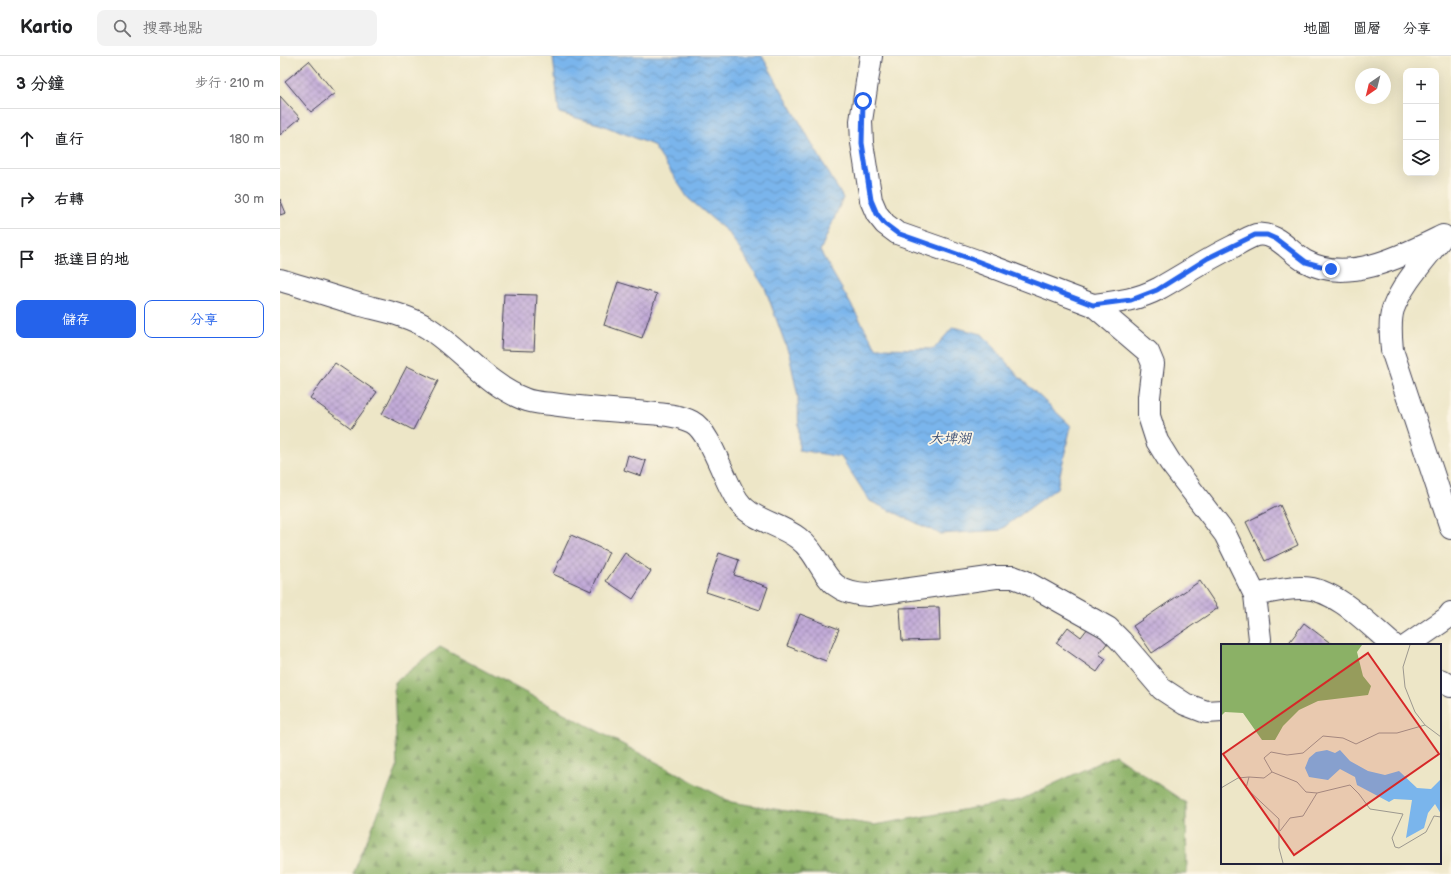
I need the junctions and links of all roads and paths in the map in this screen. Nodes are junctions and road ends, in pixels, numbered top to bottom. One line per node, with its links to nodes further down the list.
1 (871, 56): 4 (lane)
2 (1447, 232): 4 (lane); 5 (lane)
3 (280, 280): 13 (lane)
4 (1093, 305): 6 (lane)
5 (1451, 528)
6 (1255, 595): 8 (lane); 9 (lane)
7 (1451, 613): 10 (lane)
8 (1259, 644)
9 (1392, 644)
10 (1409, 644)
11 (1441, 681): 12 (lane)
12 (1451, 686)
13 (1221, 711)

